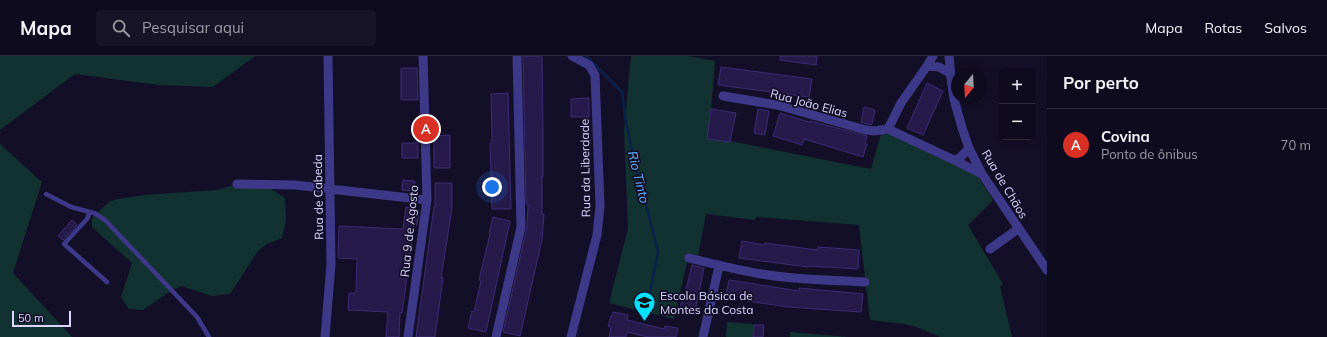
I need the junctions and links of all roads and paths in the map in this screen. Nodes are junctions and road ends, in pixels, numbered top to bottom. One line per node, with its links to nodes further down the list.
1 (328, 56): 15 (street, Rua de Cabeda)
2 (423, 56): 17 (street, Rua 9 de Agosto)
3 (517, 56): 29 (street)
4 (572, 56): 30 (street, Rua da Liberdade)
5 (933, 56): 7 (street)
6 (949, 56): 8 (street, Rua de Chãos)
7 (927, 66): 8 (street); 10 (street)
8 (950, 73): 11 (street, Rua de Chãos)
9 (723, 96): 10 (street, Rua João Elias)
10 (888, 129): 12 (street)
11 (969, 148): 12 (street); 13 (street, Rua de Chãos)
12 (954, 160): 13 (street)
13 (982, 174): 19 (street, Rua de Chãos)
14 (237, 184): 15 (street)
15 (330, 188): 17 (street); 27 (street, Rua de Cabeda)
16 (46, 194): 18 (lane)
17 (427, 200): 28 (street, Rua 9 de Agosto)
18 (90, 212): 24 (lane); 26 (lane)
19 (1018, 229): 20 (street); 23 (street, Rua de Chãos)
20 (990, 249)
21 (689, 258): 22 (street)
22 (719, 266): 25 (street); 31 (street)
23 (1047, 270)
24 (107, 282)
25 (865, 282)
26 (209, 337)
27 (325, 337)
28 (408, 337)
29 (496, 337)
30 (571, 337)
31 (703, 337)

